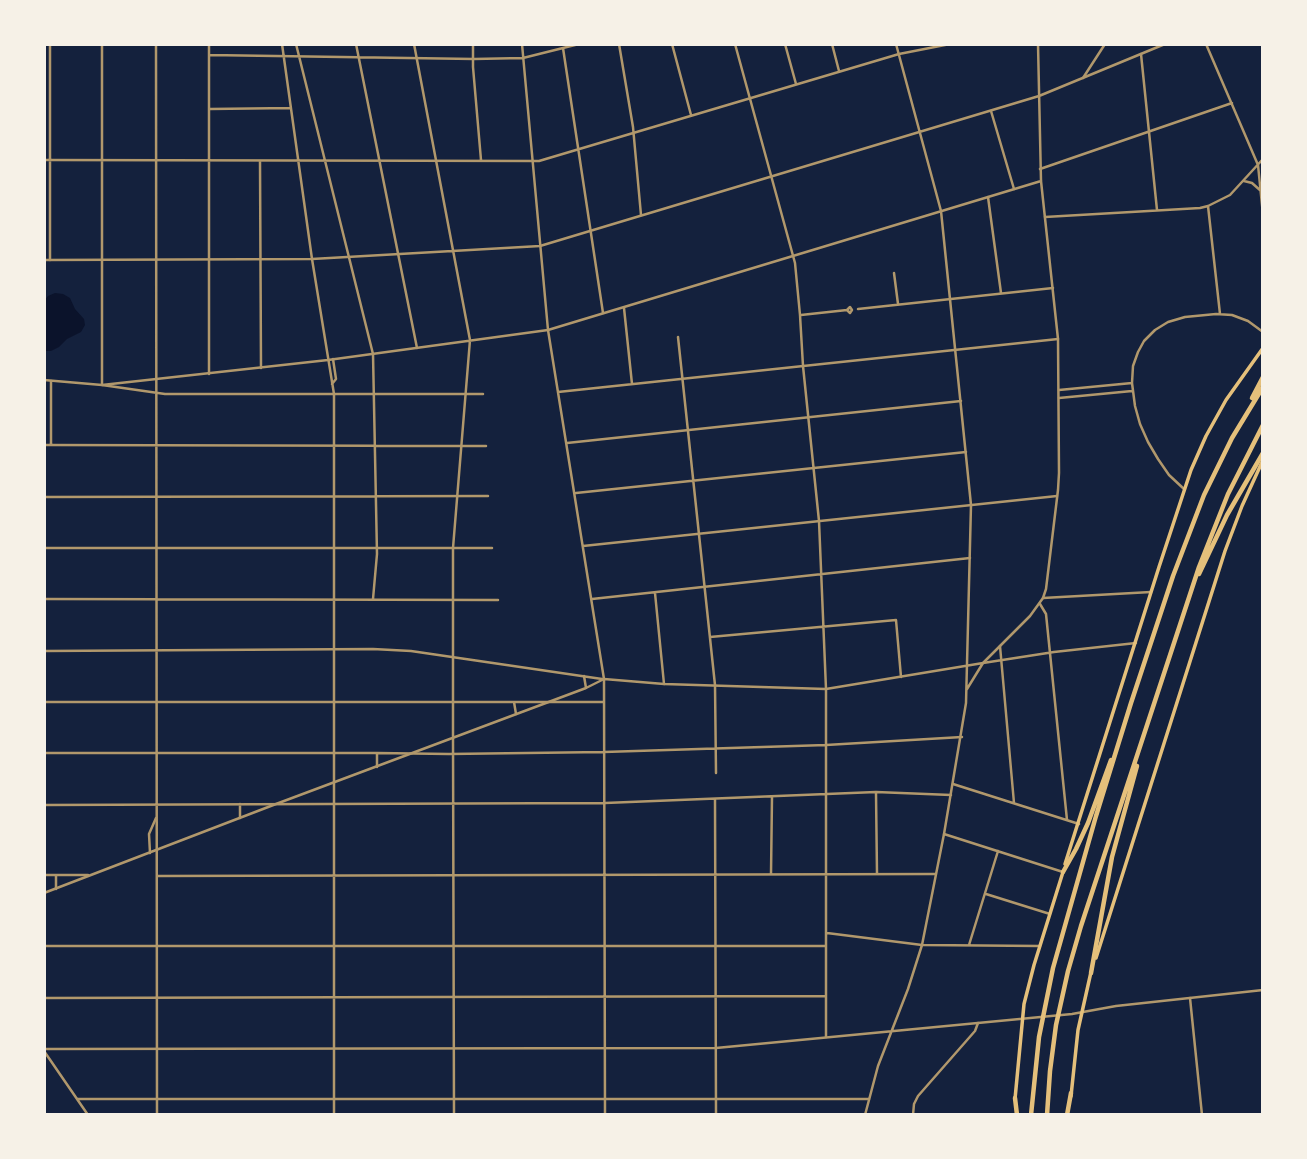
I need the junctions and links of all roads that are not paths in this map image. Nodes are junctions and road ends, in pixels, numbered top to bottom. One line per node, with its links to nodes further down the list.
1 (50, 44): 49 (street)
2 (102, 44): 50 (street)
3 (156, 44): 51 (street)
4 (209, 44): 26 (street)
5 (282, 44): 27 (street)
6 (296, 44): 28 (street)
7 (356, 44): 29 (street)
8 (414, 44): 30 (street)
9 (473, 44): 32 (street)
10 (522, 44): 31 (street)
11 (579, 44): 23 (street)
12 (619, 44): 45 (street)
13 (672, 44): 42 (street)
14 (735, 44): 37 (street)
15 (785, 44): 35 (street)
16 (832, 44): 33 (street)
17 (896, 44): 24 (street)
18 (950, 44): 24 (street)
19 (1038, 44): 36 (street)
20 (1105, 44): 34 (street)
21 (1165, 44): 25 (street)
22 (1206, 44): 38 (street)
23 (564, 48): 31 (street); 46 (street)
24 (899, 54): 33 (street); 44 (street)
25 (1141, 54): 34 (street); 43 (street)
26 (209, 55): 27 (street); 40 (street)
27 (284, 55): 28 (street); 39 (street)
28 (299, 55): 29 (street); 55 (street)
29 (358, 57): 30 (street); 56 (street)
30 (416, 57): 32 (street); 57 (street)
31 (523, 58): 32 (street); 59 (street)
32 (474, 59): 58 (street)
33 (839, 71): 35 (street)
34 (1083, 78): 36 (street)
35 (796, 84): 37 (street)
36 (1039, 96): 41 (street); 61 (street)
37 (749, 98): 42 (street); 62 (street)
38 (1232, 103): 43 (street); 60 (street)
39 (291, 108): 40 (street); 54 (street)
40 (209, 109): 52 (street)
41 (991, 111): 44 (street); 65 (street)
42 (691, 115): 45 (street)
43 (1149, 131): 61 (street); 69 (street)
44 (920, 132): 62 (street); 70 (street)
45 (632, 133): 46 (street); 71 (street)
46 (579, 149): 59 (street); 74 (street)
47 (1263, 159): 60 (street)
48 (44, 160): 49 (street)
49 (50, 160): 50 (street); 84 (street)
50 (102, 160): 51 (street); 85 (street)
51 (156, 160): 52 (street); 80 (street)
52 (209, 160): 53 (street); 86 (street)
53 (260, 160): 54 (street); 81 (street)
54 (298, 160): 55 (street); 82 (street)
55 (325, 160): 56 (street); 79 (street)
56 (379, 160): 57 (street); 77 (street)
57 (436, 160): 58 (street); 76 (street)
58 (481, 160): 59 (street)
59 (533, 160): 75 (street)
60 (1258, 165): 64 (street); 66 (street)
61 (1040, 169): 63 (street)
62 (770, 177): 71 (street); 78 (street)
63 (1041, 181): 65 (street); 73 (street)
64 (1244, 181): 66 (street); 68 (street)
65 (1014, 189): 67 (street)
66 (1261, 191): 72 (street)
67 (988, 197): 70 (street); 89 (street)
68 (1208, 206): 69 (street); 96 (street)
69 (1157, 210): 73 (street)
70 (941, 211): 78 (street); 90 (street)
71 (641, 215): 74 (street)
72 (1263, 215)
73 (1045, 217): 88 (street)
74 (591, 231): 75 (street); 95 (street)
75 (541, 246): 76 (street); 98 (street)
76 (454, 251): 77 (street); 102 (street)
77 (398, 254): 79 (street); 103 (street)
78 (793, 257): 92 (street); 97 (street)
79 (350, 258): 82 (street); 106 (street)
80 (156, 259): 85 (street); 86 (street); 113 (street)
81 (260, 259): 82 (street); 86 (street); 110 (street)
82 (312, 259): 108 (street)
83 (44, 260): 84 (street)
84 (50, 260): 85 (street)
85 (102, 260): 120 (street)
86 (209, 260): 111 (street)
87 (894, 273): 91 (street)
88 (1053, 288): 89 (street); 101 (street)
89 (1002, 293): 90 (street)
90 (950, 299): 91 (street); 105 (street)
91 (898, 304): 93 (street)
92 (624, 308): 95 (street); 119 (street)
93 (859, 309)
94 (847, 310): 97 (street)
95 (603, 313): 98 (street)
96 (1220, 314): 99 (street); 118 (street)
97 (800, 315): 109 (street)
98 (548, 330): 102 (street); 124 (street)
99 (1263, 332)
100 (678, 337): 114 (street)
101 (1058, 339): 105 (street); 122 (street)
102 (470, 340): 103 (street); 128 (street)
103 (417, 348): 106 (street)
104 (1263, 348): 149 (main road)
105 (955, 350): 109 (street); 131 (street)
106 (373, 354): 107 (street); 127 (street)
107 (333, 359): 108 (street); 117 (street)
108 (328, 360): 110 (street); 117 (street)
109 (803, 366): 114 (street); 132 (street)
110 (261, 368): 111 (street)
111 (209, 374): 113 (street)
112 (1263, 377): 135 (highway)
113 (156, 379): 120 (street); 125 (street)
114 (682, 379): 119 (street); 134 (street)
115 (44, 380): 116 (street)
116 (51, 381): 120 (street); 138 (street)
117 (332, 383): 126 (street)
118 (1132, 383): 122 (street); 123 (street)
119 (632, 384): 124 (street)
120 (102, 385): 125 (street)
121 (1263, 387): 135 (highway)
122 (1058, 390): 130 (street)
123 (1133, 391): 130 (street); 149 (street)
124 (558, 392): 136 (street)
125 (156, 393): 126 (street); 139 (street)
126 (334, 394): 127 (street); 140 (street)
127 (373, 394): 128 (street); 141 (street)
128 (465, 394): 129 (street); 142 (street)
129 (484, 394)
130 (1059, 398): 155 (street)
131 (961, 401): 132 (street); 144 (street)
132 (808, 417): 134 (street); 147 (street)
133 (1263, 425): 173 (highway)
134 (688, 430): 136 (street); 148 (street)
135 (1235, 431): 210 (highway)
136 (566, 443): 150 (street)
137 (44, 445): 138 (street)
138 (51, 445): 139 (street)
139 (157, 445): 140 (street); 157 (street)
140 (334, 445): 141 (street); 151 (street)
141 (375, 445): 142 (street); 152 (street)
142 (461, 445): 143 (street); 153 (street)
143 (486, 446)
144 (966, 452): 147 (street); 158 (street)
145 (1263, 453): 173 (highway)
146 (1263, 460): 277 (main road)
147 (813, 468): 148 (street); 159 (street)
148 (693, 481): 150 (street); 160 (street)
149 (1185, 489): 172 (main road)
150 (574, 493): 161 (street)
151 (334, 496): 152 (street); 157 (street); 164 (street)
152 (376, 496): 153 (street); 165 (street)
153 (457, 496): 154 (street); 166 (street)
154 (488, 496)
155 (1057, 496): 158 (street); 175 (street)
156 (44, 497): 157 (street)
157 (157, 497): 163 (street)
158 (971, 505): 159 (street); 168 (street)
159 (819, 521): 160 (street); 169 (street)
160 (699, 534): 161 (street); 170 (street)
161 (583, 546): 174 (street)
162 (44, 548): 163 (street)
163 (157, 548): 164 (street); 177 (street)
164 (334, 548): 165 (street); 178 (street)
165 (377, 548): 166 (street); 179 (street)
166 (453, 548): 167 (street); 180 (street)
167 (492, 548)
168 (970, 558): 169 (street); 194 (street)
169 (821, 574): 170 (street); 183 (street)
170 (704, 587): 171 (street); 184 (street)
171 (654, 592): 174 (street); 198 (street)
172 (1151, 592): 175 (street); 185 (main road)
173 (1188, 597): 211 (highway)
174 (592, 598): 197 (street)
175 (1043, 598): 182 (street)
176 (44, 599): 177 (street)
177 (157, 599): 178 (street); 188 (street)
178 (334, 599): 179 (street); 189 (street)
179 (373, 599): 180 (street)
180 (453, 599): 181 (street); 191 (street)
181 (498, 600)
182 (1040, 604): 186 (street); 190 (street)
183 (823, 625): 184 (street); 196 (street); 201 (street)
184 (710, 637): 199 (street)
185 (1136, 643): 190 (street); 244 (main road)
186 (1000, 645): 192 (street); 193 (street)
187 (44, 650): 188 (street)
188 (157, 650): 189 (street); 206 (street)
189 (334, 650): 191 (street); 203 (street)
190 (1050, 653): 192 (street); 243 (street)
191 (453, 656): 195 (street); 204 (street)
192 (1001, 660): 193 (street); 234 (street)
193 (983, 663): 194 (street); 202 (street)
194 (966, 666): 196 (street); 202 (street)
195 (584, 676): 197 (street); 200 (street)
196 (901, 677): 201 (street)
197 (604, 679): 198 (street); 200 (street); 209 (street)
198 (664, 684): 199 (street)
199 (715, 685): 201 (street); 216 (street)
200 (586, 688): 208 (street)
201 (826, 689): 215 (street)
202 (966, 689): 213 (street)
203 (334, 701): 204 (street); 206 (street); 220 (street)
204 (453, 701): 207 (street); 214 (street)
205 (44, 702): 206 (street)
206 (157, 702): 219 (street)
207 (514, 702): 208 (street); 212 (street)
208 (549, 702): 209 (street); 212 (street)
209 (604, 702): 217 (street)
210 (1131, 703): 249 (highway); 316 (highway)
211 (1152, 709): 277 (highway); 317 (highway)
212 (516, 714): 214 (street)
213 (962, 737): 215 (street); 227 (street)
214 (453, 738): 222 (street); 223 (street)
215 (826, 745): 216 (street); 229 (street)
216 (716, 749): 217 (street); 225 (street)
217 (604, 752): 223 (street); 233 (street)
218 (44, 753): 219 (street)
219 (156, 753): 220 (street); 235 (street)
220 (334, 753): 221 (street); 226 (street)
221 (377, 753): 222 (street); 224 (street)
222 (411, 754): 223 (street); 224 (street)
223 (453, 754): 239 (street)
224 (377, 767): 226 (street)
225 (716, 773)
226 (334, 783): 237 (street); 238 (street)
227 (953, 783): 230 (street); 234 (street)
228 (876, 792): 229 (street); 230 (street); 254 (street)
229 (826, 794): 231 (street); 253 (street)
230 (951, 795): 245 (street)
231 (772, 797): 232 (street); 252 (street)
232 (715, 800): 233 (street); 251 (street)
233 (604, 803): 239 (street); 250 (street)
234 (1014, 803): 243 (street)
235 (156, 804): 236 (street); 240 (street); 241 (street)
236 (240, 804): 237 (street); 242 (street)
237 (276, 804): 238 (street); 242 (street)
238 (334, 804): 239 (street); 261 (street)
239 (453, 804): 259 (street)
240 (44, 805)
241 (156, 818): 246 (street); 248 (street)
242 (240, 818): 246 (street)
243 (1067, 820): 244 (street)
244 (1079, 824): 249 (main road)
245 (944, 834): 247 (street); 255 (street)
246 (156, 850): 248 (street); 260 (street)
247 (998, 851): 249 (street); 264 (street)
248 (150, 853): 258 (street)
249 (1063, 872): 265 (main road)
250 (605, 874): 251 (street); 259 (street); 274 (street)
251 (716, 874): 252 (street); 267 (street)
252 (771, 874): 253 (street)
253 (826, 874): 254 (street); 266 (street)
254 (877, 874): 255 (street)
255 (936, 874): 268 (street)
256 (44, 875): 257 (street)
257 (56, 875): 258 (street); 262 (street)
258 (92, 875): 262 (street)
259 (454, 875): 261 (street); 273 (street)
260 (158, 876): 261 (street); 271 (street)
261 (334, 876): 272 (street)
262 (56, 889): 263 (street)
263 (44, 893)
264 (985, 893): 265 (street); 269 (street)
265 (1050, 914): 276 (main road)
266 (826, 933): 268 (street); 275 (street)
267 (716, 945): 274 (street); 275 (street); 279 (street)
268 (922, 945): 269 (street); 290 (street)
269 (969, 945): 276 (street)
270 (44, 946): 271 (street)
271 (157, 946): 272 (street); 281 (street)
272 (333, 946): 273 (street); 282 (street)
273 (454, 946): 274 (street); 283 (street)
274 (605, 946): 284 (street)
275 (826, 946): 280 (street)
276 (1040, 946): 288 (main road)
277 (1091, 973): 287 (main road)
278 (1263, 990): 286 (street)
279 (716, 996): 280 (street); 284 (street); 296 (street)
280 (826, 996): 291 (street)
281 (157, 997): 282 (street); 285 (street); 292 (street)
282 (333, 997): 283 (street); 293 (street)
283 (454, 997): 284 (street); 294 (street)
284 (604, 997): 295 (street)
285 (44, 998)
286 (1190, 998): 287 (street); 319 (street)
287 (1081, 1012): 288 (street); 298 (main road)
288 (1021, 1019): 289 (street); 299 (main road)
289 (978, 1023): 290 (street); 314 (street)
290 (892, 1031): 291 (street); 304 (street)
291 (826, 1037): 296 (street)
292 (157, 1048): 293 (street); 297 (street); 305 (street)
293 (334, 1048): 294 (street); 306 (street)
294 (454, 1048): 295 (street); 301 (street)
295 (605, 1048): 296 (street); 302 (street)
296 (716, 1048): 303 (street)
297 (44, 1050): 300 (street)
298 (1071, 1093): 318 (highway)
299 (1015, 1098): 315 (highway)
300 (78, 1099): 305 (street); 307 (street)
301 (454, 1099): 302 (street); 306 (street); 310 (street)
302 (605, 1099): 303 (street); 311 (street)
303 (716, 1099): 304 (street); 312 (street)
304 (869, 1099): 313 (street)
305 (157, 1100): 306 (street); 308 (street)
306 (334, 1100): 309 (street)
307 (88, 1115)
308 (157, 1115)
309 (334, 1115)
310 (454, 1115)
311 (605, 1115)
312 (716, 1115)
313 (865, 1115)
314 (913, 1115)
315 (1015, 1115)
316 (1031, 1115)
317 (1047, 1115)
318 (1068, 1115)
319 (1202, 1115)

